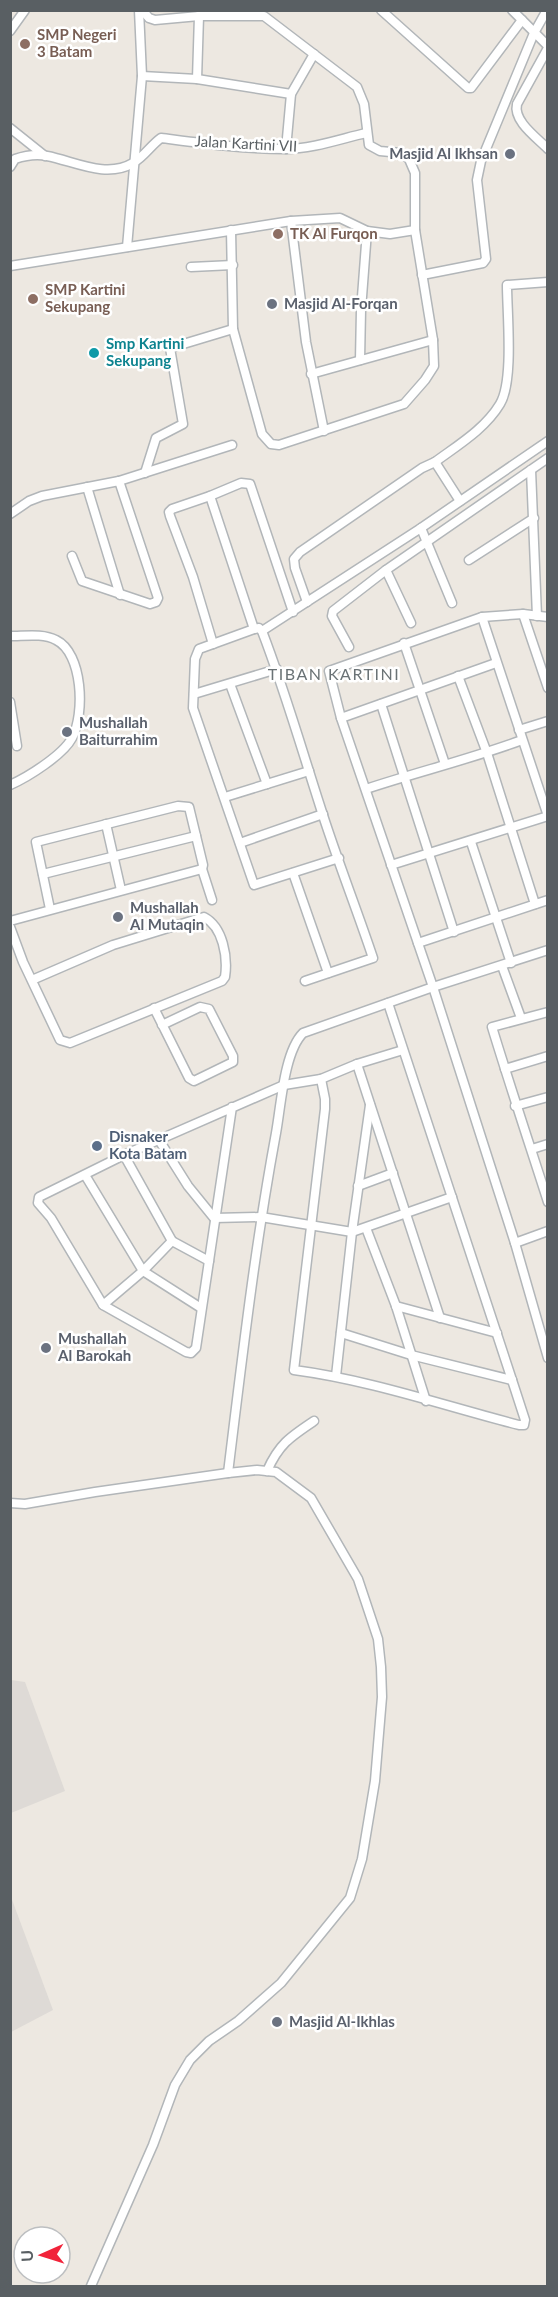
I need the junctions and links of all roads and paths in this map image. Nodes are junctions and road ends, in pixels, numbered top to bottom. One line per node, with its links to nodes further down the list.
1 (25, 10): 9 (street)
2 (140, 10): 7 (street); 13 (street)
3 (381, 10): 8 (street)
4 (512, 10): 8 (street)
5 (547, 10): 10 (street)
6 (267, 14): 7 (street); 12 (street)
7 (199, 16): 14 (street)
8 (522, 20): 10 (street)
9 (10, 31)
10 (534, 33): 11 (street); 31 (street)
11 (548, 47): 18 (street)
12 (314, 54): 15 (street); 17 (street)
13 (142, 76): 14 (street); 21 (street)
14 (197, 79): 15 (street)
15 (291, 94): 19 (street)
16 (10, 128): 20 (street)
17 (366, 133): 19 (street, Jalan Kartini VII); 25 (street)
18 (548, 148)
19 (286, 149): 21 (street, Jalan Kartini VII)
20 (45, 156): 21 (street); 22 (street)
21 (134, 163): 27 (street)
22 (10, 167)
23 (291, 221): 24 (street); 26 (street); 36 (street)
24 (231, 230): 27 (street); 28 (street)
25 (415, 230): 26 (street); 31 (street)
26 (367, 231): 35 (street)
27 (127, 247): 29 (street)
28 (233, 265): 30 (street); 33 (street)
29 (10, 266)
30 (190, 267)
31 (422, 275): 34 (street)
32 (548, 282): 41 (street)
33 (233, 328): 37 (street); 43 (street)
34 (433, 340): 35 (street); 37 (street)
35 (360, 360): 36 (street)
36 (311, 374): 37 (street)
37 (324, 431)
38 (548, 441): 47 (street)
39 (232, 445): 43 (street)
40 (548, 458): 42 (street)
41 (435, 462): 47 (street); 56 (street)
42 (531, 470): 49 (street); 51 (street)
43 (145, 473): 44 (street)
44 (119, 481): 45 (street); 55 (street)
45 (87, 487): 48 (street); 55 (street)
46 (210, 496): 58 (street); 64 (street); 67 (street)
47 (460, 501): 50 (street)
48 (10, 514)
49 (534, 518): 53 (street); 61 (street)
50 (421, 528): 51 (street); 56 (street)
51 (426, 544): 54 (street); 57 (street)
52 (72, 556): 55 (street)
53 (470, 560)
54 (386, 570): 63 (street); 68 (street)
55 (120, 595)
56 (308, 602): 58 (street)
57 (452, 603)
58 (292, 612): 64 (street)
59 (523, 614): 60 (street); 61 (street); 71 (street)
60 (482, 616): 66 (street); 69 (street)
61 (537, 616): 62 (street)
62 (548, 617)
63 (411, 623)
64 (258, 630): 67 (street); 70 (street)
65 (10, 636): 88 (street)
66 (404, 643): 75 (street); 79 (street)
67 (213, 644): 76 (street)
68 (349, 647)
69 (496, 663): 72 (street); 81 (street)
70 (277, 669): 73 (street); 85 (street)
71 (545, 672): 74 (street)
72 (458, 676): 75 (street); 83 (street)
73 (230, 684): 76 (street); 87 (street)
74 (548, 687)
75 (421, 690): 78 (street); 84 (street)
76 (194, 694): 90 (street)
77 (11, 704): 82 (street)
78 (381, 704): 79 (street); 86 (street)
79 (341, 718): 89 (street)
80 (548, 721): 81 (street)
81 (521, 735): 83 (street); 92 (street)
82 (17, 746)
83 (486, 753): 84 (street); 94 (street)
84 (445, 764): 86 (street)
85 (309, 771): 87 (street); 91 (street)
86 (406, 776): 89 (street); 98 (street)
87 (267, 784): 90 (street)
88 (10, 785)
89 (366, 789): 101 (street)
90 (225, 797): 97 (street)
91 (322, 814): 97 (street); 100 (street)
92 (548, 816): 94 (street)
93 (106, 824): 95 (street); 99 (street); 104 (street)
94 (510, 829): 96 (street); 108 (street)
95 (196, 836): 99 (street); 102 (street)
96 (471, 842): 98 (street); 110 (street)
97 (240, 843): 103 (street)
98 (431, 854): 101 (street); 113 (street)
99 (113, 855): 104 (street); 105 (street)
100 (339, 858): 103 (street); 118 (street)
101 (391, 865): 114 (street)
102 (202, 869): 105 (street); 106 (street)
103 (293, 873): 118 (street)
104 (43, 874): 109 (street)
105 (121, 891): 109 (street)
106 (212, 900)
107 (548, 900): 108 (street)
108 (535, 904): 110 (street)
109 (50, 909): 111 (street)
110 (496, 918): 113 (street); 116 (street)
111 (10, 921)
112 (10, 927): 119 (street)
113 (454, 932): 114 (street)
114 (417, 943): 121 (street)
115 (548, 950): 116 (street)
116 (511, 963): 117 (street)
117 (502, 966): 121 (street); 125 (street)
118 (328, 972): 120 (street)
119 (32, 980): 123 (street); 123 (street)
120 (305, 981)
121 (433, 987): 122 (street); 155 (street)
122 (388, 1003): 127 (street); 132 (street)
123 (154, 1008): 126 (street)
124 (548, 1012): 125 (street)
125 (521, 1018): 130 (street)
126 (162, 1025): 126 (street)
127 (403, 1050): 129 (street); 145 (street)
128 (548, 1056): 130 (street)
129 (357, 1064): 131 (street); 134 (street)
130 (504, 1069): 135 (street)
131 (321, 1078): 132 (street); 150 (street)
132 (284, 1085): 136 (street); 148 (street)
133 (548, 1097): 135 (street)
134 (370, 1105): 141 (street); 143 (street)
135 (515, 1106): 139 (street)
136 (232, 1107): 137 (street); 149 (street)
137 (159, 1140): 140 (street); 149 (street)
138 (548, 1144): 139 (street)
139 (532, 1149): 144 (street)
140 (124, 1155): 142 (street); 154 (street)
141 (393, 1173): 143 (street); 147 (street)
142 (85, 1175): 157 (street); 158 (street)
143 (358, 1186): 153 (street)
144 (545, 1188): 146 (street)
145 (452, 1197): 147 (street); 163 (street)
146 (548, 1202)
147 (406, 1212): 151 (street); 161 (street)
148 (261, 1217): 149 (street); 150 (street); 171 (street)
149 (214, 1218): 156 (street)
150 (311, 1226): 153 (street); 166 (street)
151 (366, 1228): 153 (street); 159 (street)
152 (548, 1231): 155 (street)
153 (352, 1232): 162 (street)
154 (172, 1241): 156 (street); 157 (street)
155 (514, 1243): 165 (street)
156 (209, 1261): 160 (street)
157 (143, 1271): 158 (street); 160 (street)
158 (103, 1305): 160 (street)
159 (396, 1306): 161 (street); 164 (street)
160 (201, 1308)
161 (440, 1318): 163 (street)
162 (341, 1333): 164 (street); 166 (street)
163 (497, 1333): 167 (street)
164 (411, 1355): 167 (street); 168 (street)
165 (548, 1358)
166 (336, 1376): 168 (street)
167 (512, 1380): 168 (street)
168 (426, 1401)
169 (314, 1421): 170 (street)
170 (267, 1471): 171 (street); 173 (street)
171 (228, 1473): 172 (street)
172 (10, 1503)
173 (91, 2286)

